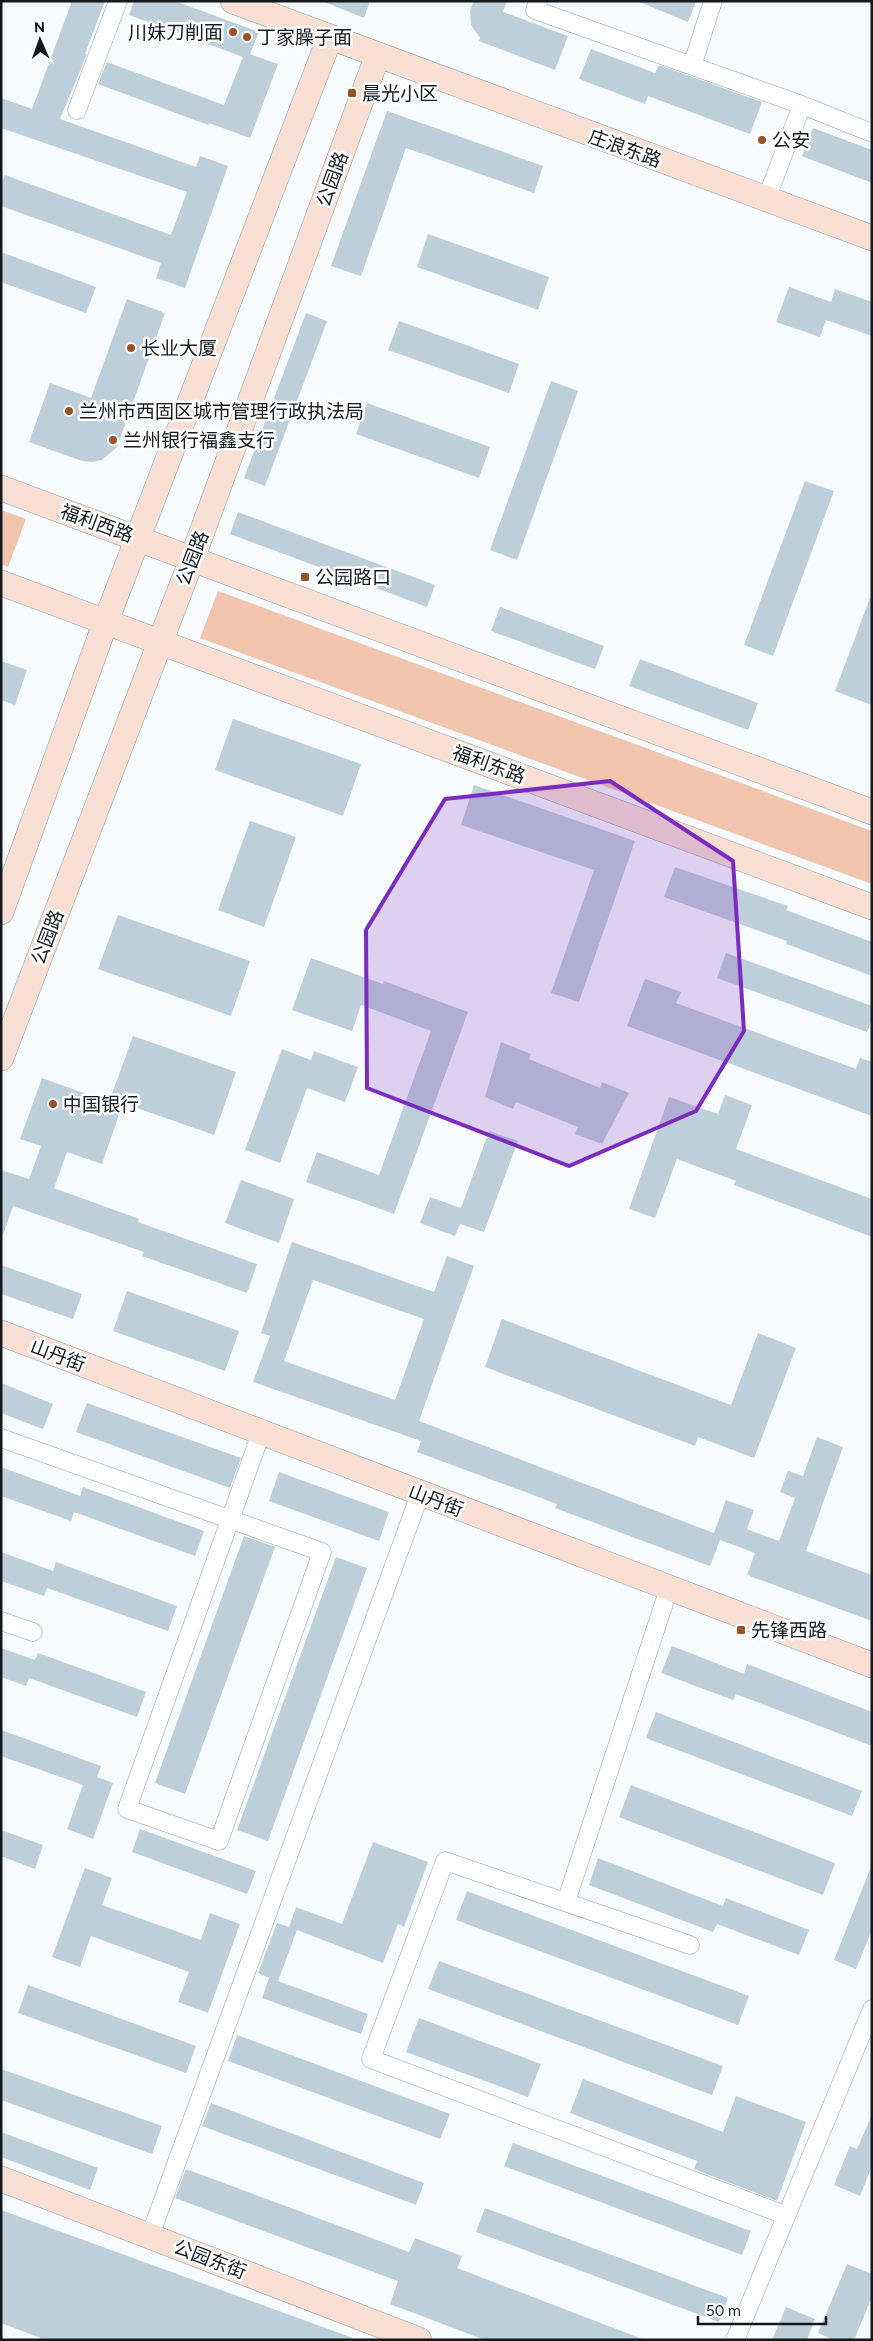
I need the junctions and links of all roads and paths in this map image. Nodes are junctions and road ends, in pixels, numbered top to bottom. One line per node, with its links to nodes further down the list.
1 (118, 1): 9 (street)
2 (233, 1): 5 (street, 庄浪东路)
3 (538, 1): 7 (street)
4 (713, 1): 7 (street)
5 (330, 37): 6 (street, 庄浪东路); 14 (street)
6 (378, 57): 11 (street, 庄浪东路); 15 (street, 公园路)
7 (692, 66): 8 (street)
8 (802, 105): 10 (street); 11 (street)
9 (76, 110)
10 (872, 133)
11 (766, 200): 12 (street, 庄浪东路)
12 (872, 238)
13 (1, 488): 14 (street, 福利西路)
14 (139, 538): 15 (street, 福利西路); 17 (street)
15 (192, 559): 18 (street, 公园路); 19 (street)
16 (1, 583): 17 (street)
17 (106, 621): 18 (street, 福利东路); 21 (street)
18 (160, 641): 20 (street, 福利东路); 22 (street, 公园路)
19 (872, 812)
20 (872, 907)
21 (1, 912)
22 (1, 1058)
23 (1, 1333): 24 (street, 山丹街)
24 (262, 1433): 26 (street, 山丹街); 27 (street)
25 (1, 1438): 27 (street)
26 (420, 1494): 28 (street, 山丹街); 37 (street)
27 (231, 1519): 27 (street)
28 (669, 1588): 31 (street, 山丹街); 32 (street)
29 (1, 1620): 30 (street)
30 (33, 1632)
31 (872, 1665)
32 (566, 1902): 33 (street); 36 (street)
33 (690, 1945)
34 (872, 2009): 36 (street)
35 (1, 2179): 37 (street, 公园东街)
36 (785, 2215): 39 (street)
37 (150, 2236): 38 (street, 公园东街)
38 (419, 2340)
39 (735, 2340)

